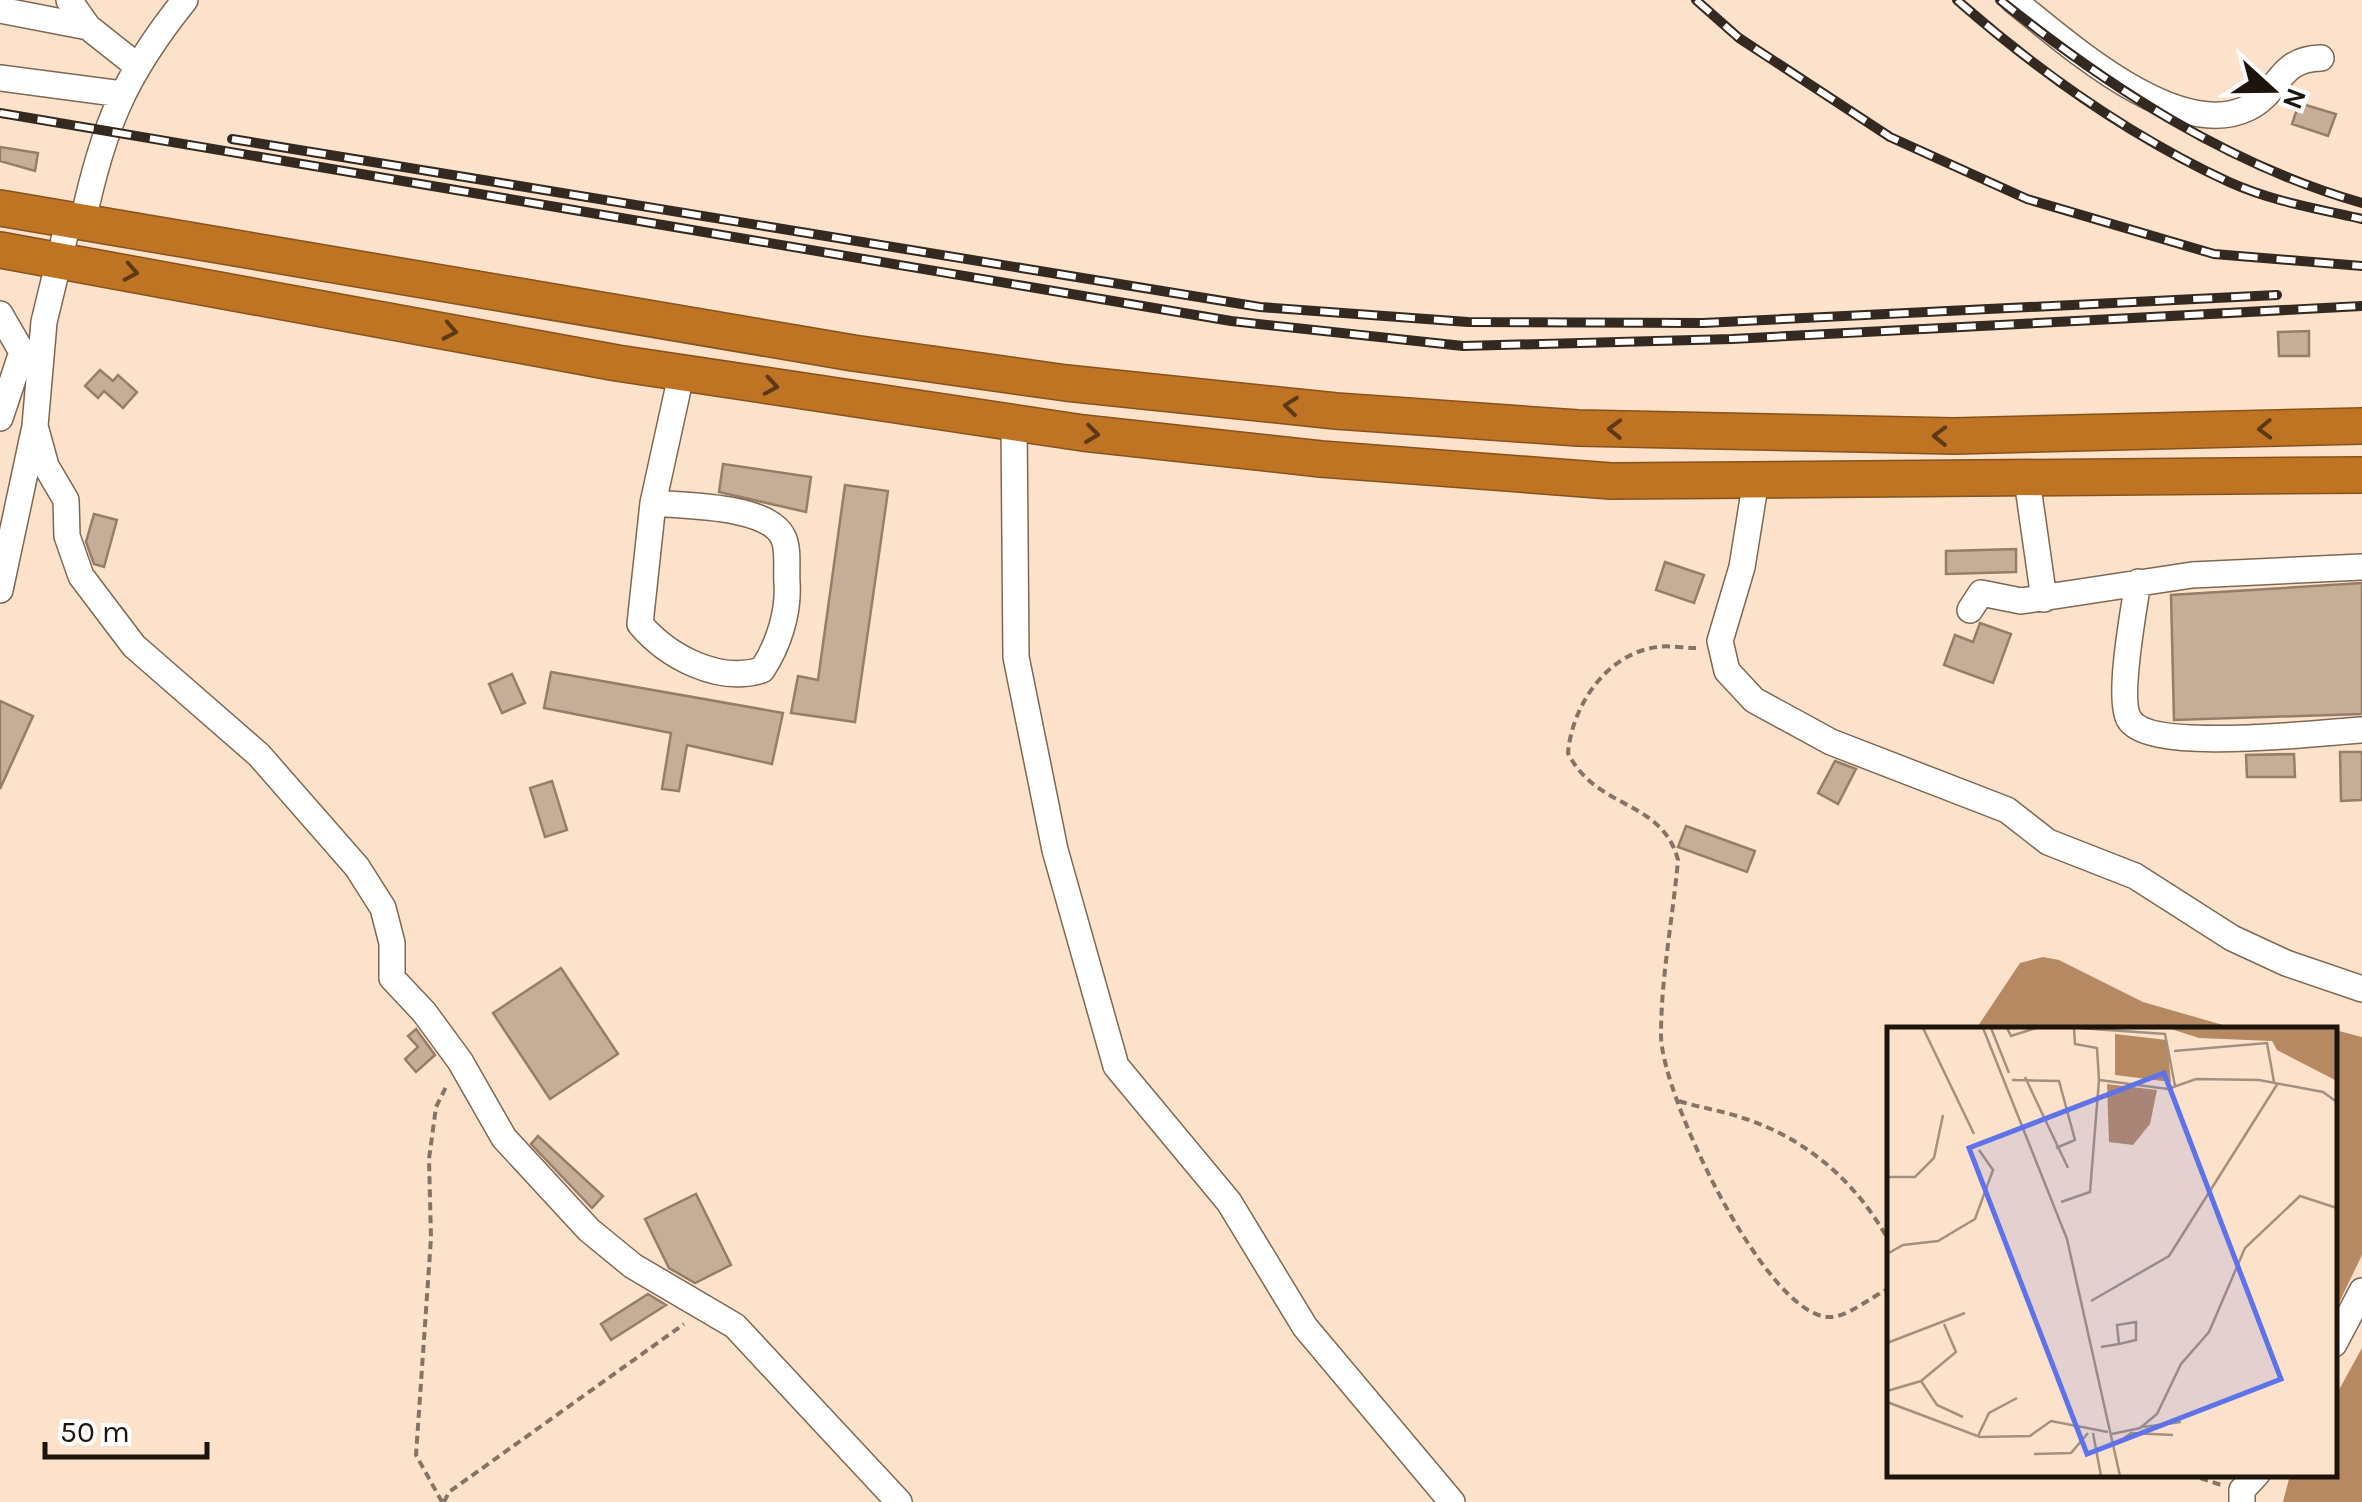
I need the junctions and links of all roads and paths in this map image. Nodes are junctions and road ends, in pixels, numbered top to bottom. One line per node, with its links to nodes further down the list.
1 (69, 0): 5 (street)
2 (185, 0): 7 (street)
3 (2013, 0): 6 (street)
4 (0, 10): 5 (street)
5 (88, 27): 7 (street)
6 (2321, 58)
7 (136, 66): 9 (street)
8 (0, 78): 9 (street)
9 (122, 94): 11 (street)
10 (0, 208): 11 (highway)
11 (76, 220): 13 (street); 19 (highway, one-way to 11)
12 (0, 250): 13 (highway)
13 (59, 260): 15 (highway, one-way to 15); 18 (street)
14 (0, 314): 16 (street)
15 (682, 371): 17 (highway, one-way to 17); 23 (street)
16 (0, 418)
17 (1014, 423): 21 (highway, one-way to 21); 43 (street)
18 (35, 426): 26 (street); 32 (street)
19 (2362, 426)
20 (2362, 475): 22 (highway)
21 (1756, 480): 22 (highway); 29 (street)
22 (2027, 480): 27 (street)
23 (653, 503): 23 (street)
24 (2362, 567): 25 (street)
25 (2138, 582): 27 (street); 30 (street)
26 (0, 590)
27 (2044, 599): 28 (street)
28 (1970, 610)
29 (1720, 640): 31 (street); 33 (path)
30 (2362, 730)
31 (2362, 989)
32 (460, 1061): 37 (street); 41 (path)
33 (1678, 1101): 34 (path); 35 (path)
34 (1887, 1238)
35 (1887, 1290)
36 (2362, 1291): 38 (street)
37 (704, 1310): 41 (path); 42 (street)
38 (2337, 1338)
39 (2200, 1477): 40 (path)
40 (2247, 1489)
41 (443, 1502)
42 (898, 1502)
43 (1452, 1502)

